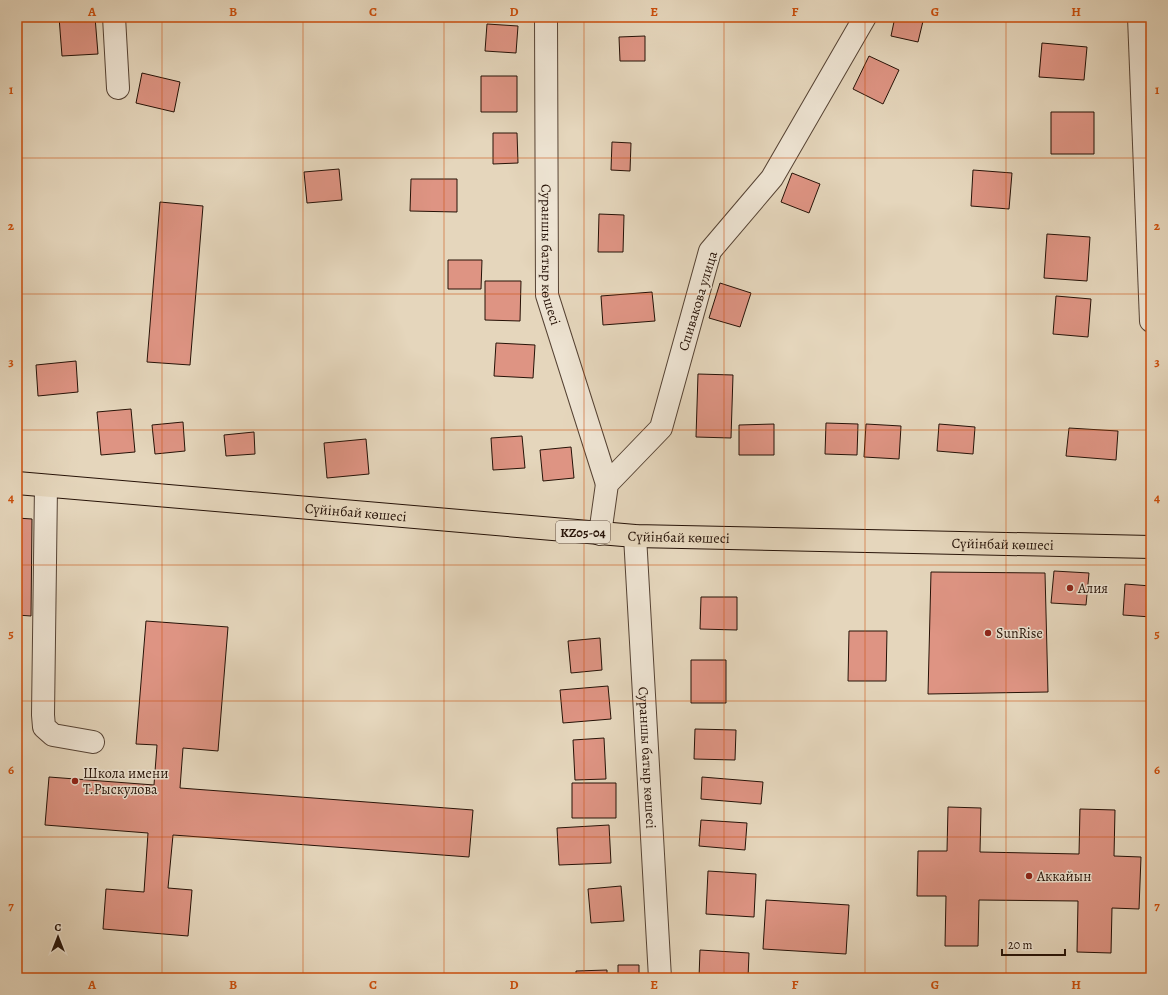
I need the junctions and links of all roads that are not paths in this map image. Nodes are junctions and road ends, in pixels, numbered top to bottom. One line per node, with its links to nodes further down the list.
1 (114, 17): 5 (street)
2 (546, 17): 8 (street, Сураншы батыр көшесі)
3 (865, 17): 8 (street, Спивакова улица)
4 (1139, 17): 6 (street)
5 (118, 88)
6 (1151, 321)
7 (17, 483): 9 (main road, Сүйінбай көшесі / KZ05-04)
8 (607, 484): 10 (street)
9 (46, 486): 10 (main road, Сүйінбай көшесі / KZ05-04); 13 (street)
10 (600, 534): 11 (main road, Сүйінбай көшесі / KZ05-04)
11 (635, 536): 12 (main road, Сүйінбай көшесі / KZ05-04); 14 (street, Сураншы батыр көшесі)
12 (1151, 547)
13 (93, 742)
14 (660, 978)

